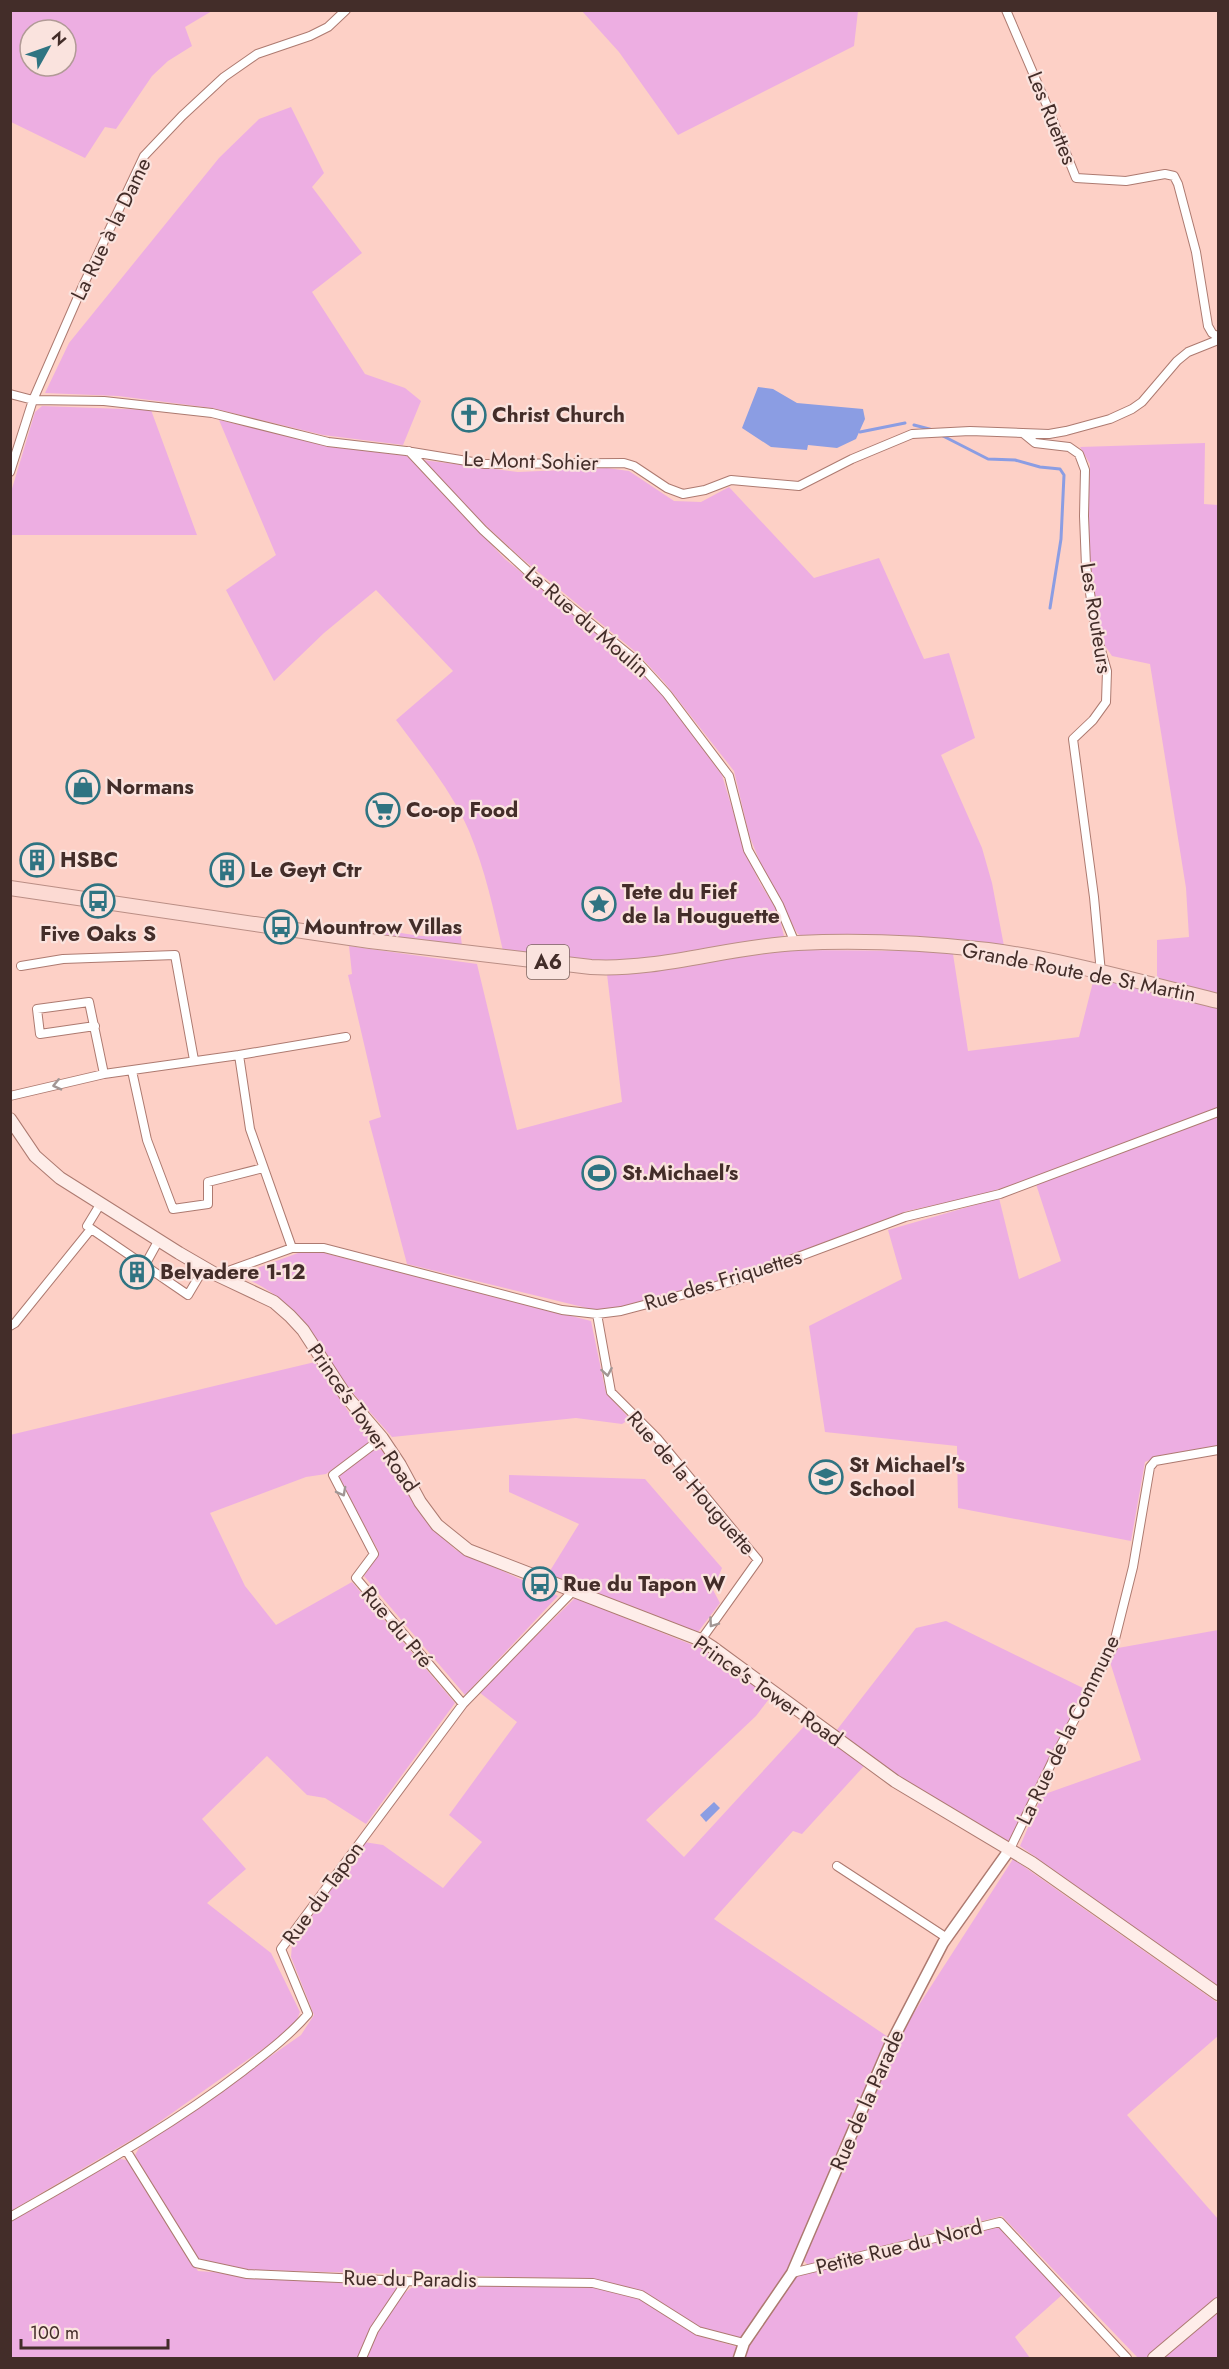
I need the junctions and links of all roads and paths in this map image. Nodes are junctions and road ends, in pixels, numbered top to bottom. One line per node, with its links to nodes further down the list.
1 (346, 10): 5 (street, La Rue à la Dame)
2 (1006, 10): 3 (street, Les Ruettes)
3 (1218, 338): 6 (street, Le Mont Sohier)
4 (10, 394): 5 (street, Le Mont Sohier)
5 (33, 400): 7 (street, Le Mont Sohier); 8 (street, La Rue à la Dame)
6 (1023, 434): 7 (street, Le Mont Sohier); 12 (street, Les Routeurs)
7 (409, 451): 10 (street, La Rue du Moulin)
8 (10, 472)
9 (10, 888): 10 (main road, A6)
10 (795, 943): 12 (main road, Grande Route de St Martin / A6)
11 (21, 966): 17 (street)
12 (1101, 973): 13 (main road, Grande Route de St Martin / A6)
13 (1218, 1001)
14 (95, 1026): 14 (street); 19 (street)
15 (346, 1038): 16 (street)
16 (239, 1054): 17 (street); 23 (street)
17 (194, 1060): 18 (street)
18 (132, 1071): 19 (street); 23 (street)
19 (104, 1074): 20 (street, one-way to 20)
20 (10, 1096)
21 (1218, 1112): 31 (street, Rue des Friquettes)
22 (10, 1119): 24 (main road, Prince's Tower Road)
23 (263, 1168): 27 (street)
24 (101, 1203): 25 (street); 29 (main road, Prince's Tower Road)
25 (91, 1229): 28 (street); 32 (street)
26 (156, 1245): 28 (street)
27 (292, 1248): 30 (street, Rue des Friquettes); 31 (street, Rue des Friquettes)
28 (145, 1265): 29 (street)
29 (204, 1268): 30 (main road, Prince's Tower Road)
30 (217, 1275): 33 (main road, Prince's Tower Road)
31 (597, 1314): 36 (street, Rue de la Houguette, one-way to 36)
32 (10, 1326)
33 (382, 1438): 35 (main road, Prince's Tower Road); 37 (street, Rue du Pré, one-way to 37)
34 (1218, 1450): 38 (street, La Rue de la Commune)
35 (573, 1591): 36 (main road, Prince's Tower Road); 37 (street, Rue du Tapon)
36 (701, 1640): 38 (main road, Prince's Tower Road)
37 (463, 1704): 42 (street, Rue du Tapon)
38 (1010, 1850): 40 (street, Rue de la Parade); 41 (main road, Prince's Tower Road)
39 (837, 1866): 40 (street)
40 (947, 1938): 44 (street, Rue de la Parade)
41 (1218, 1994)
42 (126, 2150): 43 (street, Rue du Tapon); 45 (street, Rue du Paradis)
43 (10, 2217)
44 (792, 2273): 47 (street, Rue de la Parade); 50 (street, Petite Rue du Nord)
45 (407, 2281): 47 (street, Rue du Paradis); 48 (street)
46 (1218, 2304): 51 (main road)
47 (744, 2343): 49 (street, Rue de la Parade)
48 (362, 2358)
49 (739, 2358)
50 (1127, 2358)
51 (1154, 2358)

